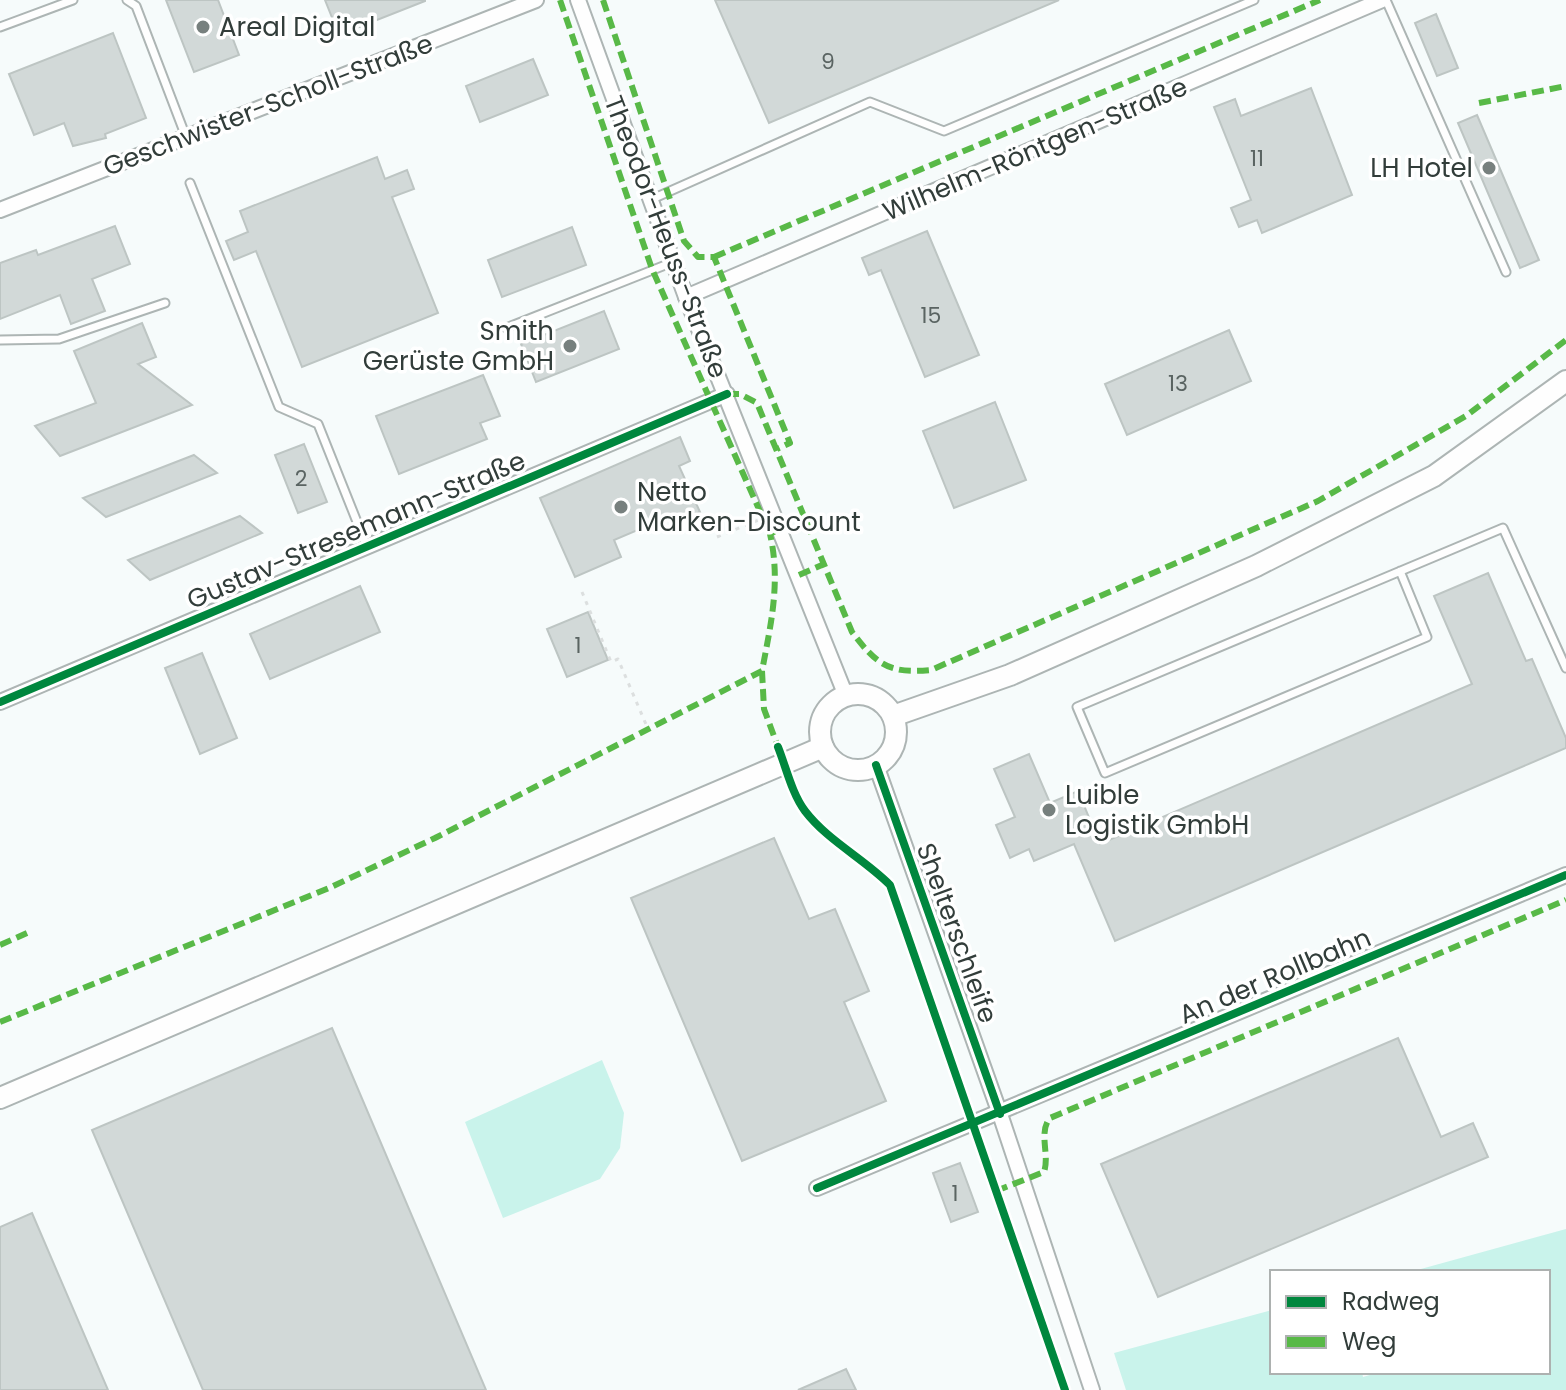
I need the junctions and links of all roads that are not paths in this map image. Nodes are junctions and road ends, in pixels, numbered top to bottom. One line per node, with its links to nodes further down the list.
1 (73, 0): 7 (lane)
2 (127, 0): 8 (lane)
3 (536, 0): 8 (street, Geschwister-Scholl-Straße)
4 (578, 0): 10 (street, Theodor-Heuss-Straße)
5 (1254, 0): 10 (lane)
6 (1384, 0): 13 (lane); 14 (street, Wilhelm-Röntgen-Straße)
7 (0, 27)
8 (186, 137): 11 (street, Geschwister-Scholl-Straße)
9 (190, 183): 20 (lane)
10 (649, 200): 12 (street, Theodor-Heuss-Straße)
11 (0, 210)
12 (673, 262): 14 (street, Theodor-Heuss-Straße); 16 (lane)
13 (1506, 272)
14 (686, 297): 19 (street, Theodor-Heuss-Straße)
15 (165, 303): 17 (lane)
16 (506, 328)
17 (0, 340)
18 (1566, 381): 25 (main road)
19 (727, 394): 20 (street, Gustav-Stresemann-Straße); 23 (street, Theodor-Heuss-Straße)
20 (367, 547): 24 (street, Gustav-Stresemann-Straße)
21 (1400, 571): 21 (lane); 22 (lane)
22 (1566, 668)
23 (846, 696): 25 (main road); 26 (main road)
24 (0, 702)
25 (893, 716): 27 (main road)
26 (823, 747): 27 (main road); 29 (main road)
27 (876, 765): 30 (street, Shelterschleife)
28 (1566, 875): 30 (street, An der Rollbahn)
29 (0, 1098)
30 (1000, 1114): 31 (street, An der Rollbahn); 32 (street, Shelterschleife)
31 (817, 1188)
32 (1092, 1390)

